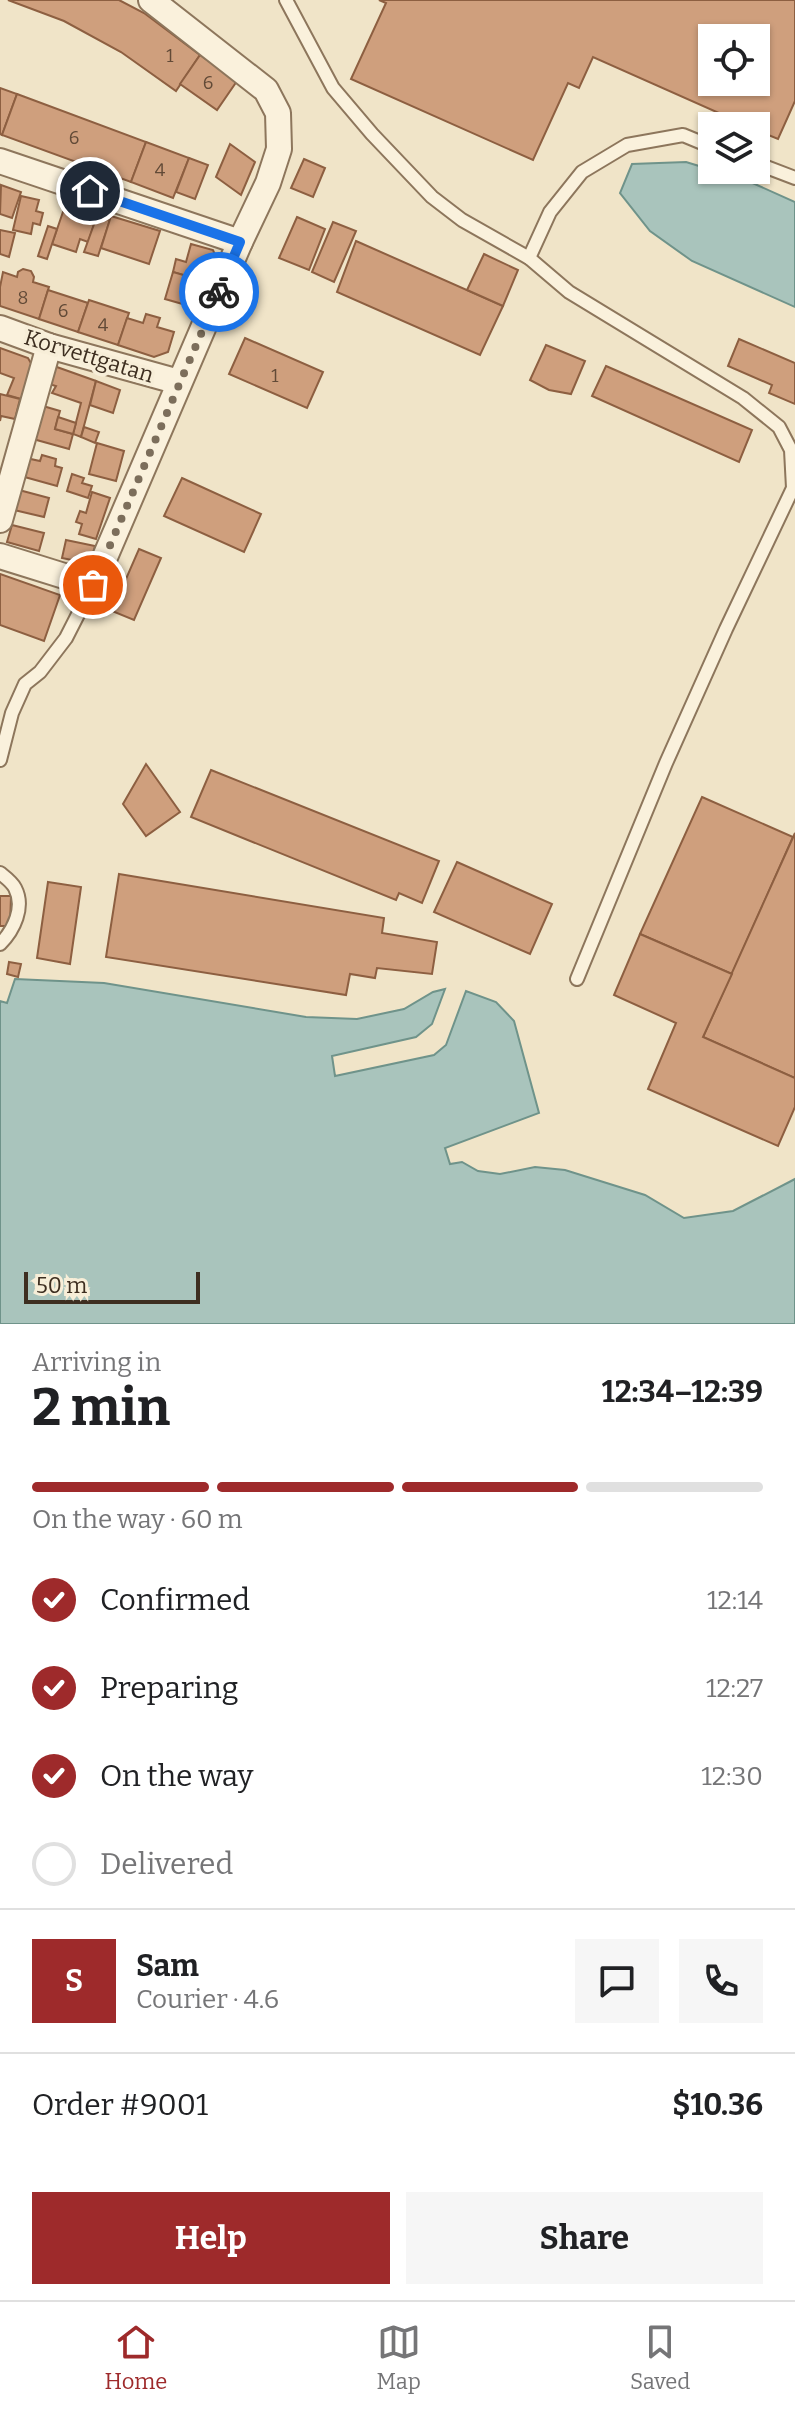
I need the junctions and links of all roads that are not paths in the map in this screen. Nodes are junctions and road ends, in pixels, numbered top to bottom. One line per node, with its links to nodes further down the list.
1 (151, 0): 7 (street)
2 (286, 0): 8 (lane)
3 (698, 141): 8 (lane)
4 (0, 161): 7 (street)
5 (770, 168): 6 (lane)
6 (795, 178)
7 (240, 242): 11 (street)
8 (529, 258): 18 (lane)
9 (0, 328): 10 (street, Korvettgatan)
10 (49, 346): 11 (street, Korvettgatan); 12 (street)
11 (179, 382): 14 (street)
12 (0, 520)
13 (0, 556): 14 (street)
14 (93, 585): 15 (lane)
15 (0, 760)
16 (0, 873): 17 (lane)
17 (0, 944)
18 (577, 979)

